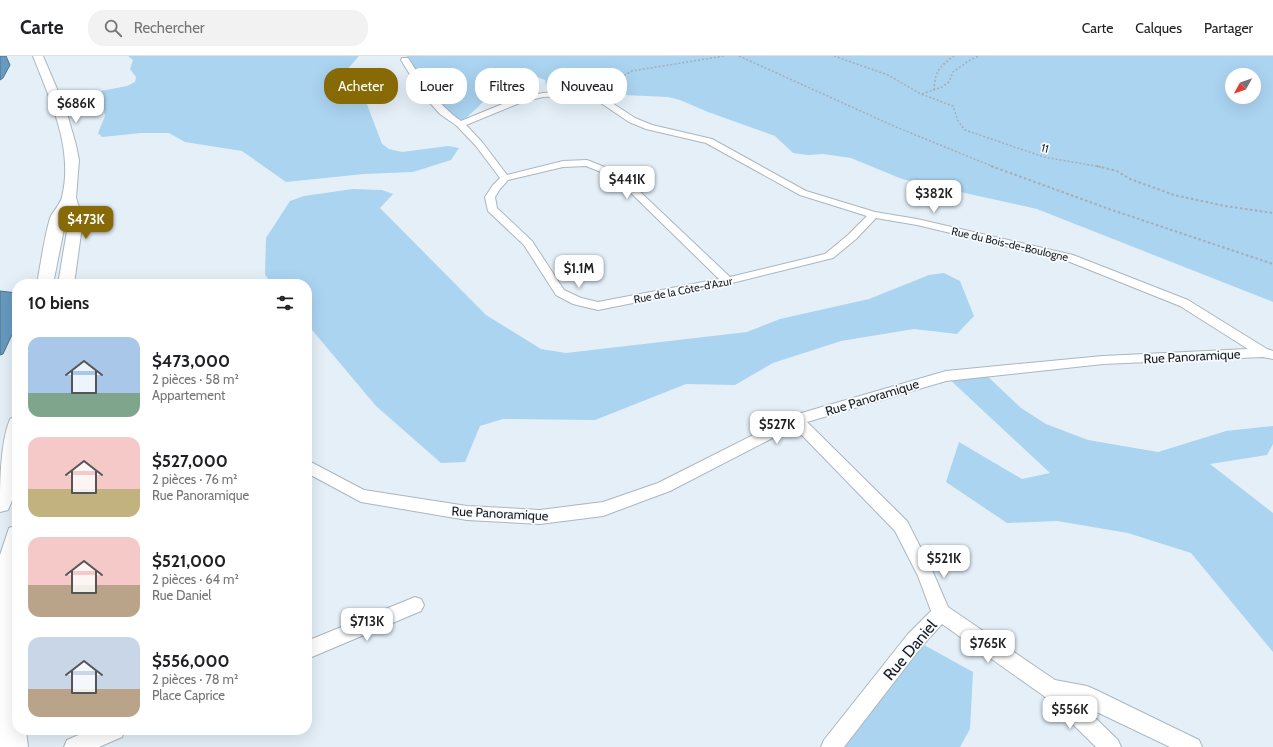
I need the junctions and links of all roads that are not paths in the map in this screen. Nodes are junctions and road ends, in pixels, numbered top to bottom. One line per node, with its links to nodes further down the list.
1 (38, 56): 5 (main road)
2 (405, 60): 3 (street)
3 (460, 124): 4 (street); 6 (street, Rue du Bois-de-Boulogne)
4 (505, 178): 9 (street); 9 (street, Rue de la Côte-d'Azur)
5 (69, 198): 7 (main road); 8 (main road)
6 (874, 215): 9 (street, Rue de la Côte-d'Azur); 10 (street, Rue du Bois-de-Boulogne)
7 (46, 279)
8 (67, 279)
9 (728, 281)
10 (1268, 354): 11 (street, Rue Panoramique)
11 (796, 420): 13 (street, Rue Panoramique); 18 (street, Rue Daniel)
12 (12, 447): 14 (main road)
13 (312, 469)
14 (0, 503)
15 (12, 552): 16 (main road)
16 (1, 589): 21 (main road)
17 (415, 606): 19 (street)
18 (942, 613): 20 (street); 26 (street, Rue Daniel)
19 (312, 648)
20 (1051, 689): 27 (street); 28 (street)
21 (12, 734)
22 (12, 735): 24 (main road)
23 (103, 735): 25 (street)
24 (13, 747)
25 (74, 747)
26 (831, 747)
27 (1112, 747)
28 (1192, 747)

